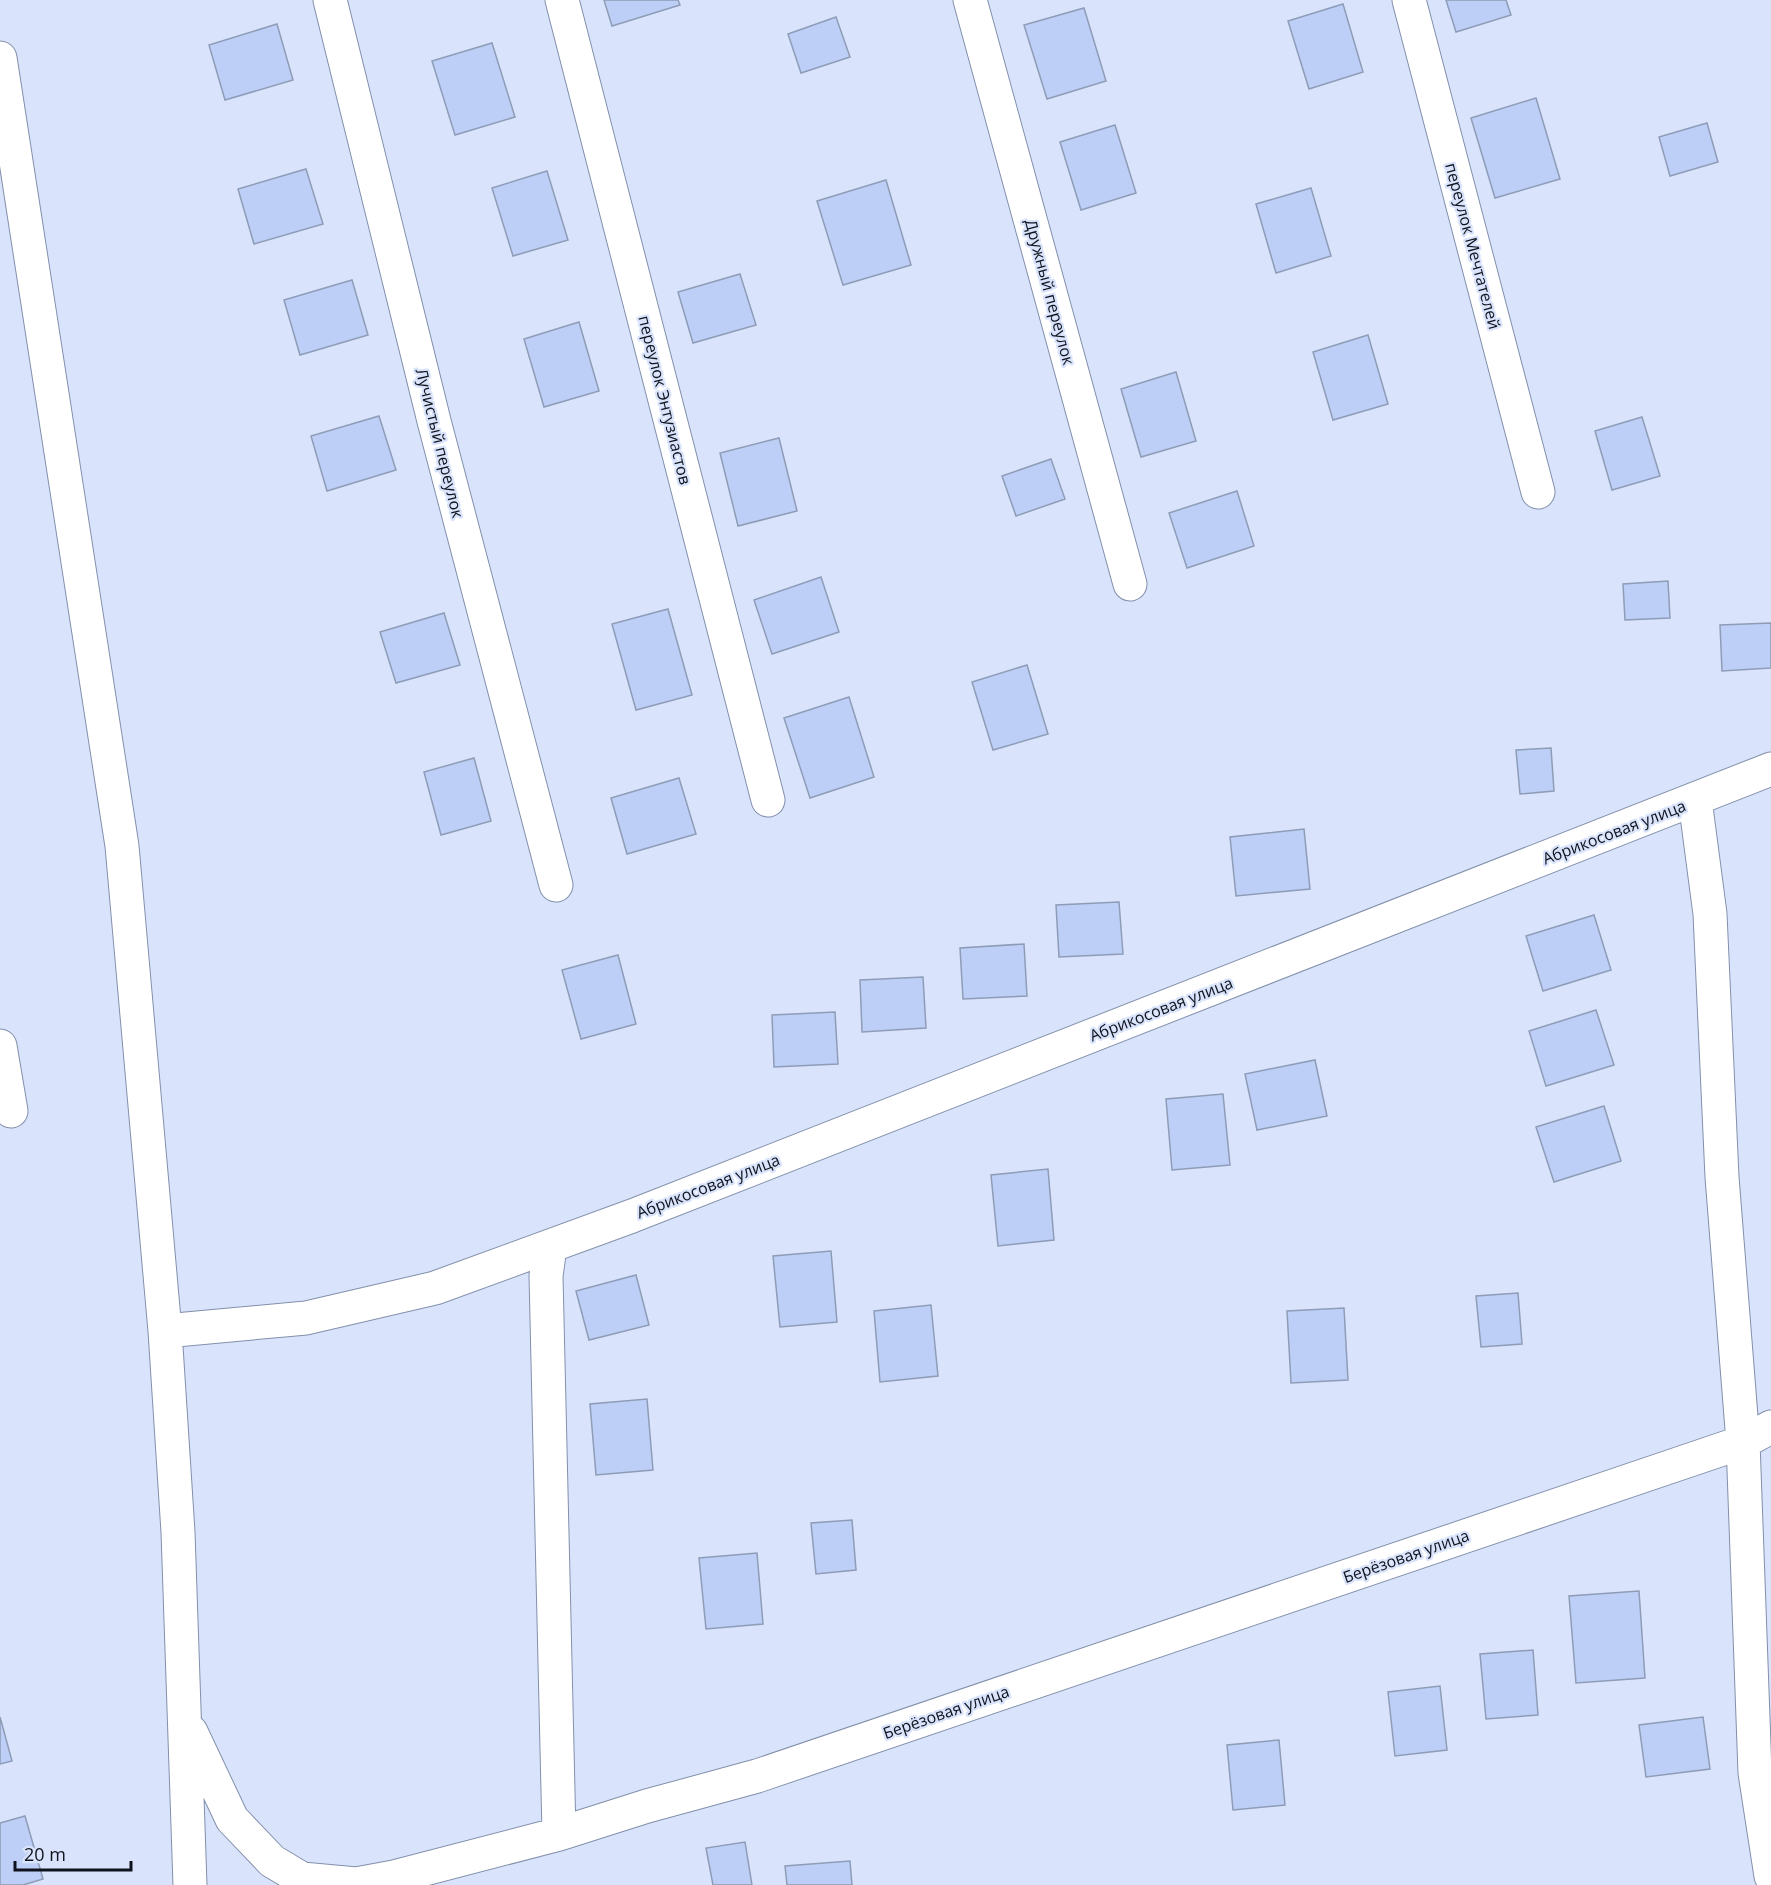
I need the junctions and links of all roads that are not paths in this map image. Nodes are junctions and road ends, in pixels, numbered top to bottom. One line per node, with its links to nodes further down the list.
1 (330, 0): 11 (street, Лучистый переулок)
2 (562, 0): 9 (street, переулок Энтузиастов)
3 (970, 0): 7 (street, Дружный переулок)
4 (1409, 0): 6 (street, переулок Мечтателей)
5 (0, 58): 15 (street)
6 (1538, 492)
7 (1130, 584)
8 (1771, 769): 10 (street, Абрикосовая улица)
9 (768, 800)
10 (1695, 800): 14 (street, Абрикосовая улица); 16 (street)
11 (556, 885)
12 (0, 1046): 13 (street)
13 (11, 1111)
14 (550, 1247): 15 (street, Абрикосовая улица); 18 (street)
15 (165, 1331): 17 (street)
16 (1757, 1434): 18 (street, Берёзовая улица); 19 (street)
17 (185, 1718): 20 (street, Берёзовая улица); 21 (street)
18 (559, 1834): 20 (street, Берёзовая улица)
19 (1771, 1876)
20 (302, 1882)
21 (190, 1885)

